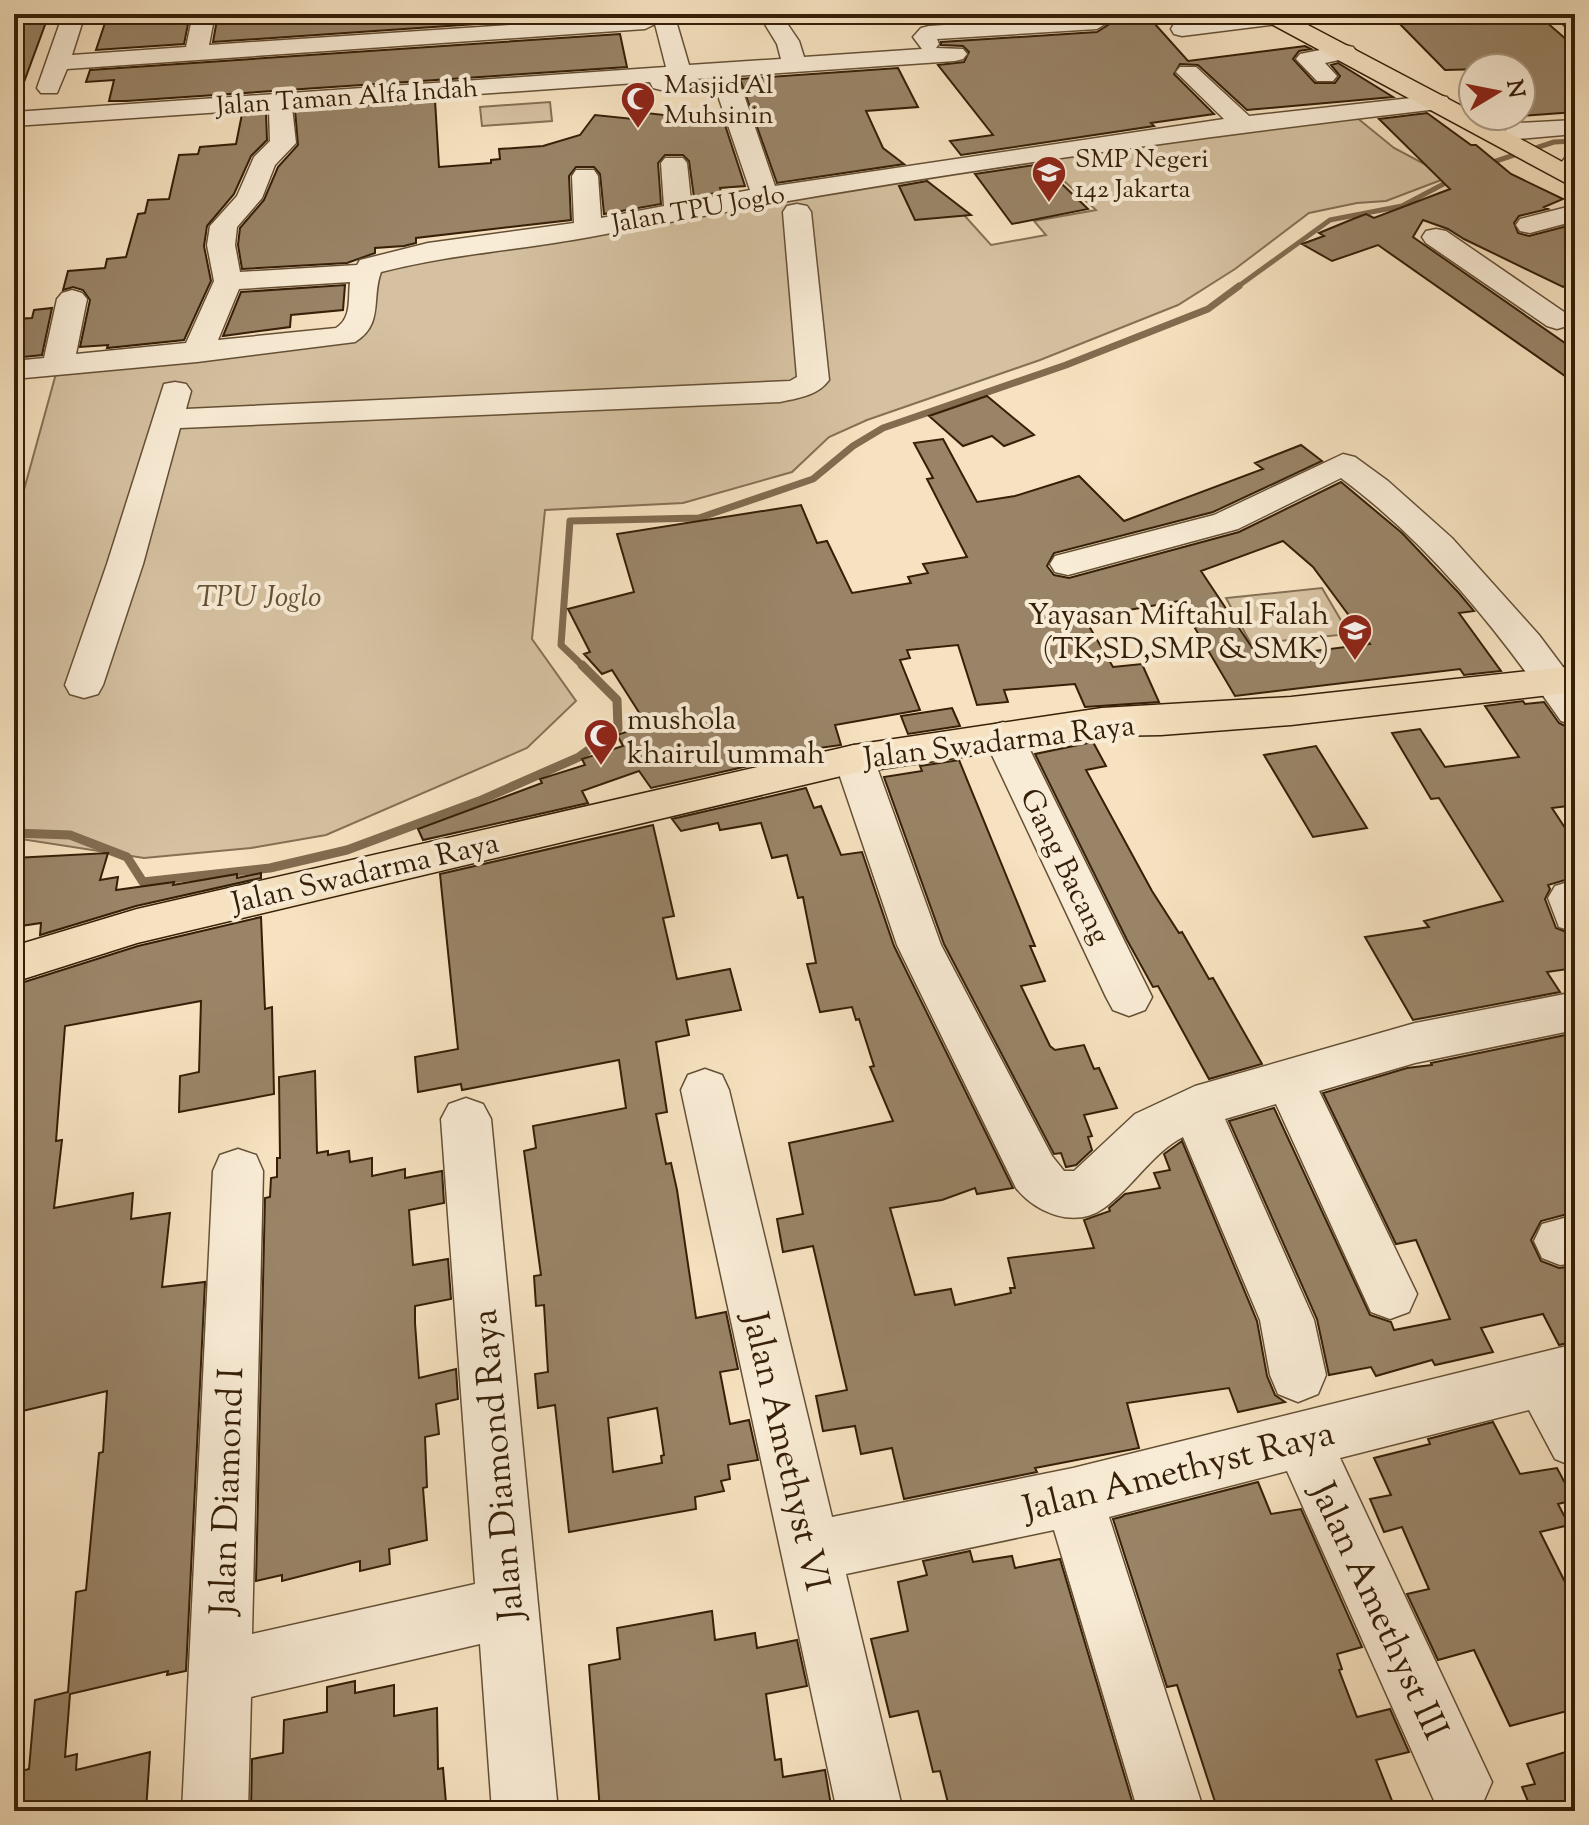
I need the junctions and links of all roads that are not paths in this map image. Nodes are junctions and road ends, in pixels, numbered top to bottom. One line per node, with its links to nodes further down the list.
1 (51, 14): 26 (street)
2 (74, 14): 16 (street)
3 (204, 14): 15 (street, Jalan Taman Alfa Indah)
4 (402, 14): 13 (street, Jalan Taman Alfa Indah)
5 (1563, 14): 11 (street)
6 (1281, 15): 12 (street); 14 (main road); 23 (main road)
7 (650, 17): 10 (street, Jalan Taman Alfa Indah); 21 (street)
8 (774, 21): 17 (street)
9 (1097, 22): 17 (street, Jalan Taman Alfa Indah)
10 (507, 23): 13 (street, Jalan Taman Alfa Indah)
11 (1575, 23)
12 (1182, 29)
13 (403, 40): 15 (street, Jalan Taman Alfa Indah)
14 (1345, 52): 20 (street); 24 (main road)
15 (196, 55): 16 (street, Jalan Taman Alfa Indah)
16 (58, 63): 26 (street)
17 (795, 66): 18 (street, Jalan Taman Alfa Indah)
18 (720, 71): 21 (street, Jalan Taman Alfa Indah); 33 (street)
19 (1188, 72): 27 (street)
20 (1325, 76)
21 (666, 77): 22 (street, Jalan Taman Alfa Indah)
22 (574, 92): 25 (street, Jalan Taman Alfa Indah); 26 (street, Jalan Taman Alfa Indah)
23 (1457, 96)
24 (1438, 102): 27 (street, Jalan TPU Joglo); 30 (main road)
25 (281, 109): 26 (street, Jalan Taman Alfa Indah); 40 (street)
26 (22, 121)
27 (1243, 124): 33 (street, Jalan TPU Joglo)
28 (1575, 127): 30 (street)
29 (1516, 132): 30 (main road)
30 (1549, 154)
31 (674, 163): 34 (street)
32 (585, 176): 37 (street)
33 (794, 202): 34 (street, Jalan TPU Joglo); 46 (street)
34 (678, 211): 37 (street, Jalan TPU Joglo)
35 (1575, 213): 36 (street)
36 (1530, 225)
37 (588, 229): 39 (street, Jalan TPU Joglo)
38 (1436, 237): 42 (street)
39 (364, 273): 40 (street, Jalan TPU Joglo); 43 (street)
40 (228, 281): 43 (street)
41 (72, 299): 44 (street)
42 (1569, 325)
43 (191, 354): 44 (street); 46 (street)
44 (58, 366): 45 (street)
45 (14, 370)
46 (167, 419): 49 (street)
47 (1068, 564): 50 (street)
48 (1498, 638): 50 (street)
49 (84, 685)
50 (1559, 689): 51 (main road, Jalan Swadarma Raya)
51 (1003, 736): 52 (main road, Jalan Swadarma Raya); 56 (street, Gang Bacang)
52 (854, 759): 55 (main road, Jalan Swadarma Raya); 60 (street)
53 (1575, 897): 54 (street)
54 (1575, 915)
55 (14, 964)
56 (1129, 997)
57 (1575, 1011): 58 (street)
58 (1289, 1080): 60 (street); 63 (street)
59 (705, 1090): 69 (street, Jalan Amethyst VI)
60 (1195, 1107): 64 (street)
61 (466, 1119): 70 (street, Jalan Diamond Raya)
62 (238, 1171): 71 (street, Jalan Diamond I)
63 (1390, 1294)
64 (1298, 1375)
65 (1558, 1375): 66 (street, Jalan Amethyst Raya); 67 (street, Jalan Amethyst Raya)
66 (1302, 1439): 68 (street, Jalan Amethyst Raya); 72 (street, Jalan Amethyst III)
67 (1575, 1439)
68 (1073, 1497): 69 (street, Jalan Amethyst Raya); 76 (street)
69 (811, 1551): 75 (street, Jalan Amethyst VI)
70 (508, 1607): 71 (street); 74 (street, Jalan Diamond Raya)
71 (218, 1673): 73 (street, Jalan Diamond I)
72 (1459, 1782)
73 (215, 1811)
74 (525, 1811)
75 (870, 1811)
76 (1171, 1811)

